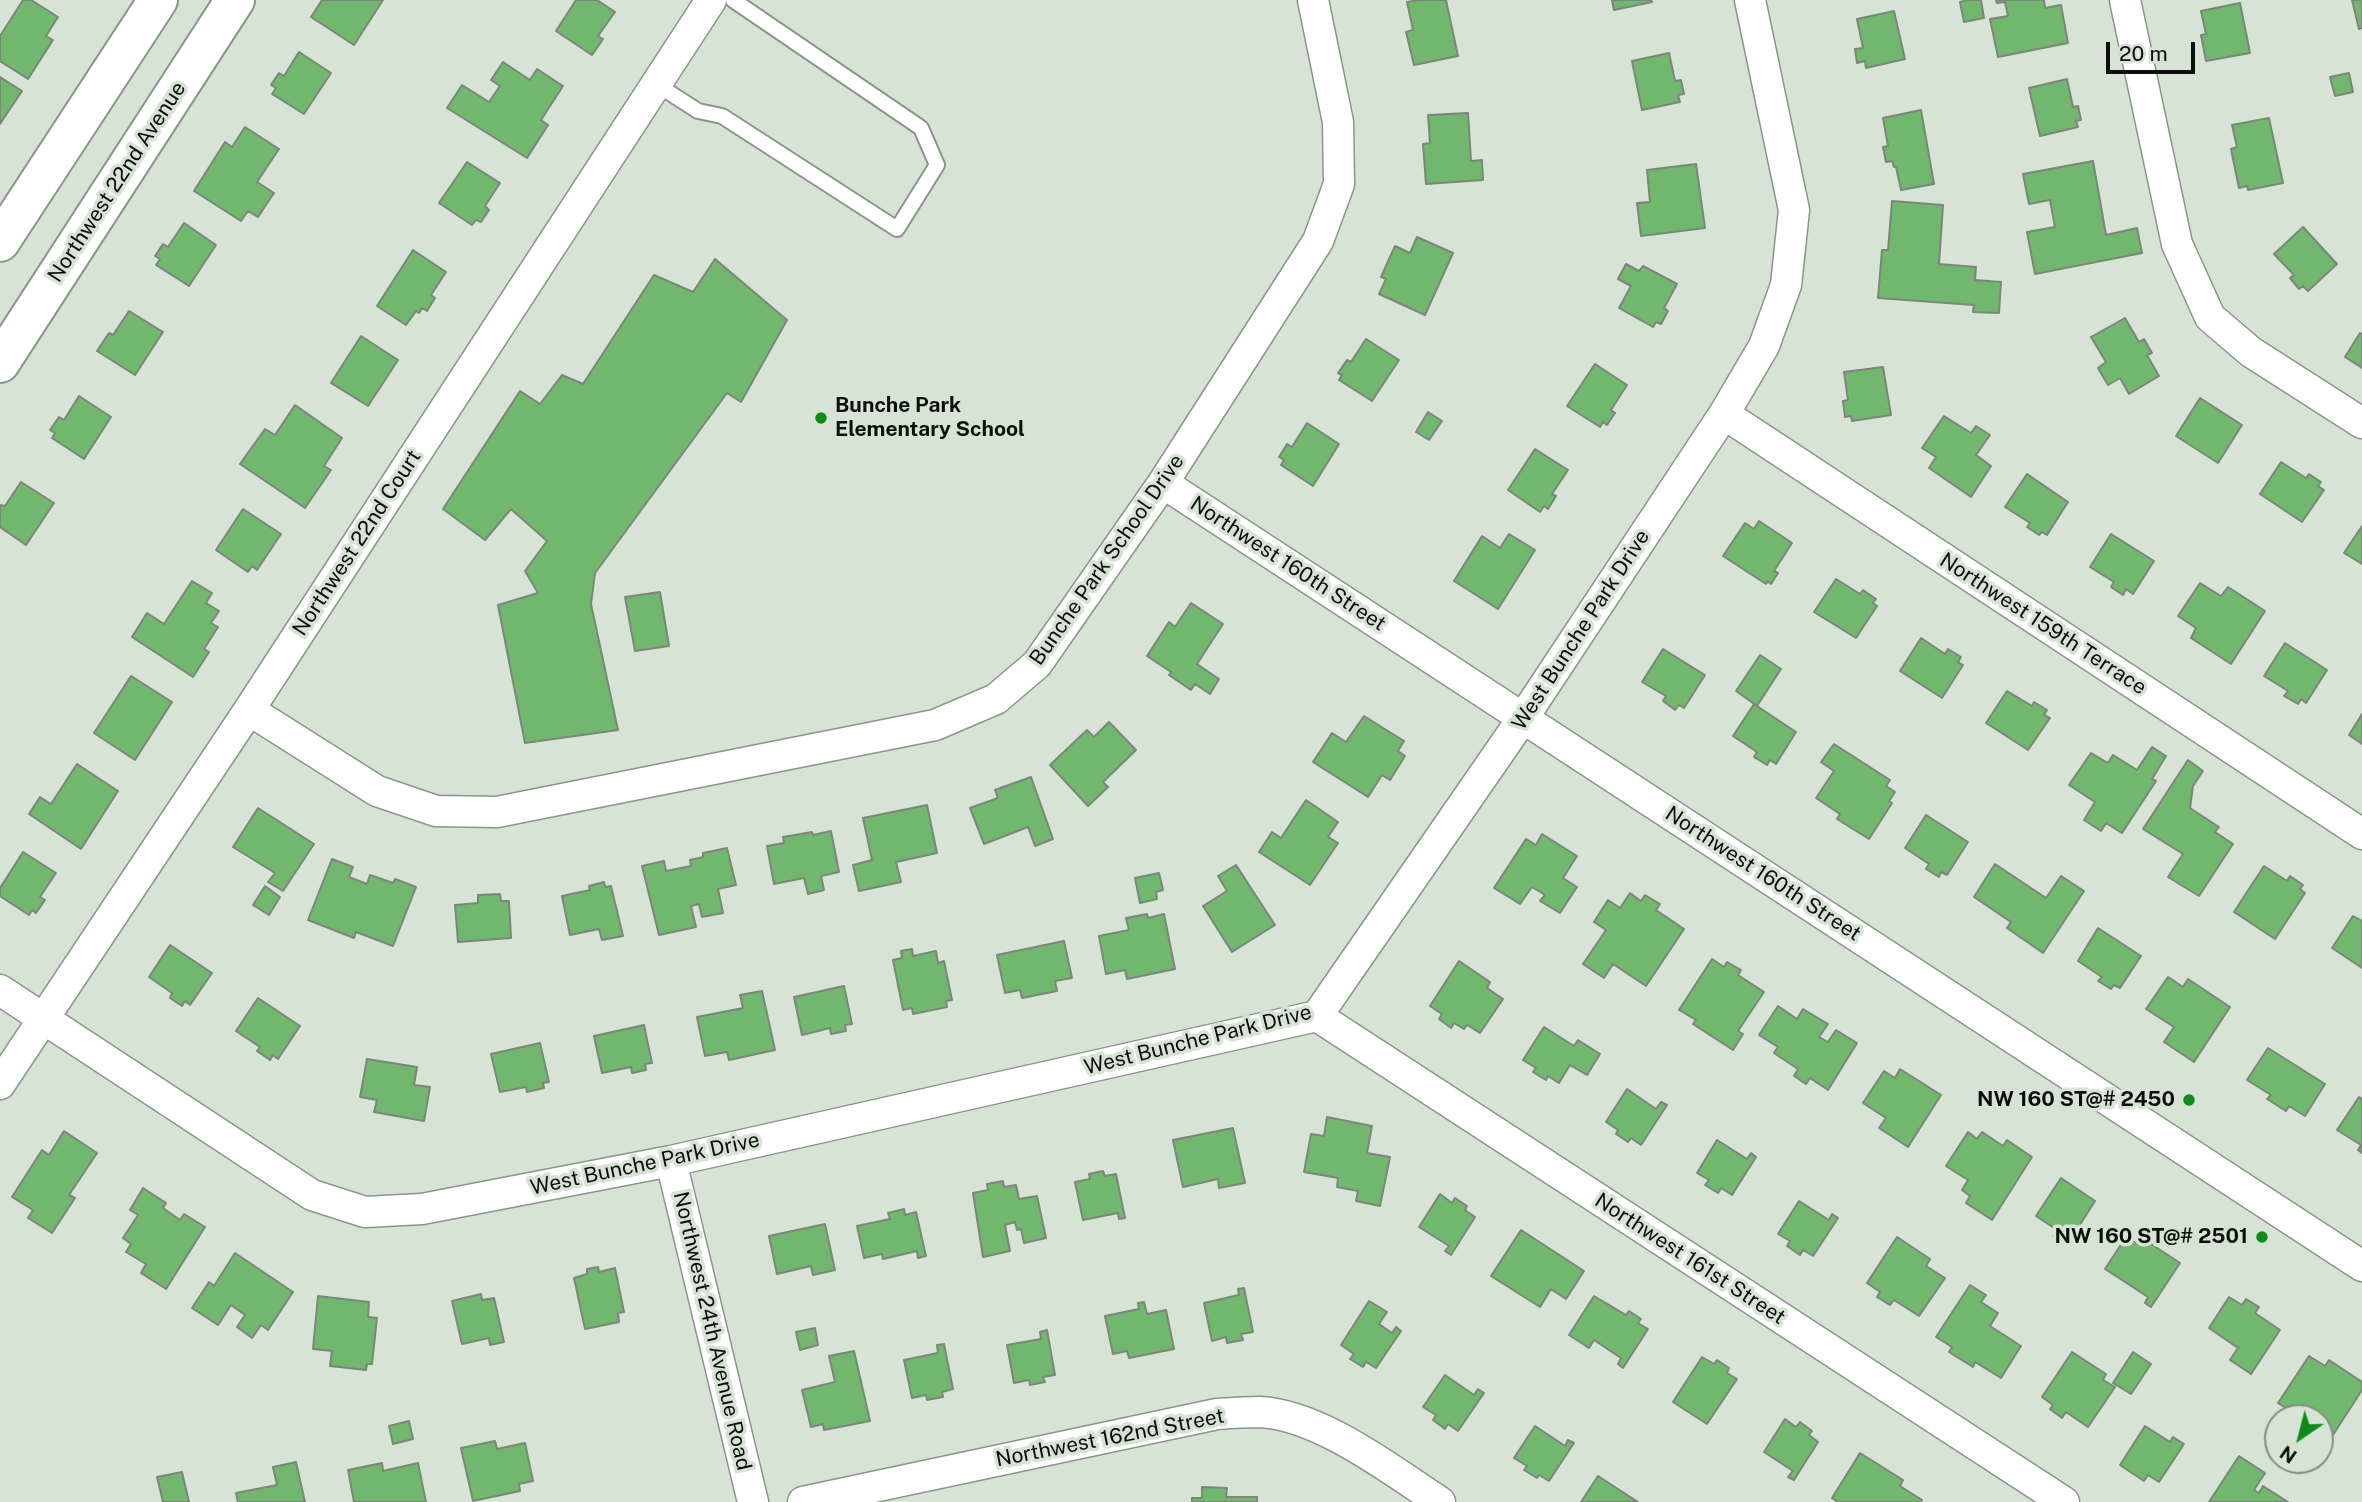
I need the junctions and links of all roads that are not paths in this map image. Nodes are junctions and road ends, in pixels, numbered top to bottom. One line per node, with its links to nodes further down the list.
1 (158, 0): 9 (main road)
2 (235, 0): 10 (main road, Northwest 22nd Avenue)
3 (711, 0): 8 (street, Northwest 22nd Court)
4 (733, 0): 8 (lane)
5 (1313, 0): 13 (street, Bunche Park School Drive)
6 (1750, 0): 11 (street, West Bunche Park Drive)
7 (2125, 0): 12 (street)
8 (656, 84): 14 (street, Northwest 22nd Court)
9 (0, 242)
10 (0, 363)
11 (1724, 414): 15 (street, West Bunche Park Drive); 16 (street, Northwest 159th Terrace)
12 (2362, 423)
13 (1163, 483): 14 (street, Bunche Park School Drive); 15 (street, Northwest 160th Street)
14 (249, 710): 19 (street, Northwest 22nd Court)
15 (1523, 718): 18 (street, West Bunche Park Drive); 22 (street, Northwest 160th Street)
16 (2362, 834)
17 (0, 990): 19 (street, West Bunche Park Drive)
18 (1317, 1016): 21 (street, West Bunche Park Drive); 26 (street, Northwest 161st Street)
19 (43, 1018): 20 (street, Northwest 22nd Court); 21 (street, West Bunche Park Drive)
20 (0, 1084)
21 (671, 1161): 23 (street, Northwest 24th Avenue Road)
22 (2362, 1266)
23 (753, 1502)
24 (803, 1502): 25 (street, Northwest 162nd Street)
25 (1440, 1502)
26 (2064, 1502)

